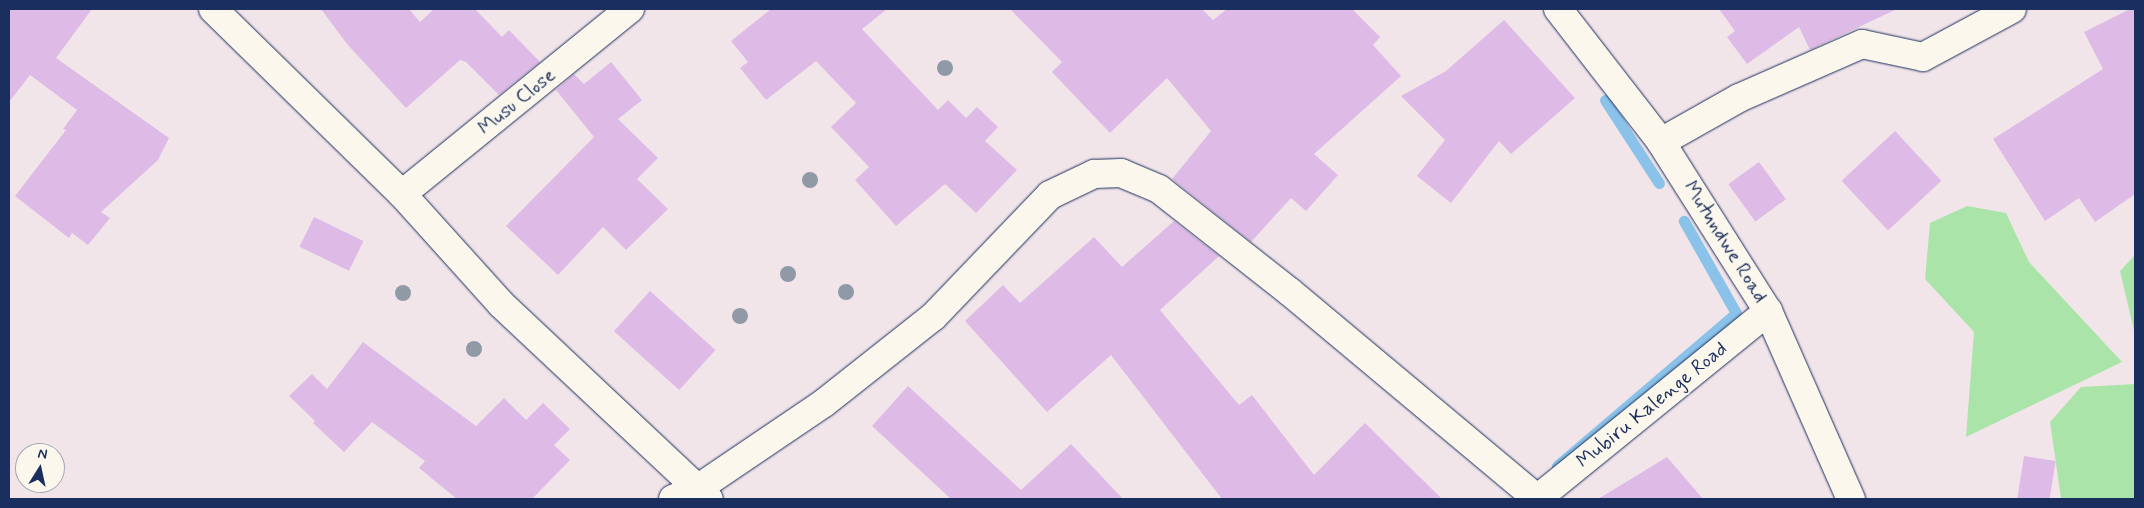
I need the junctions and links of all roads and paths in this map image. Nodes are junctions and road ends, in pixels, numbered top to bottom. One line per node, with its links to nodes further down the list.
1 (212, 9): 6 (street)
2 (630, 9): 6 (street, Musu Close)
3 (1558, 9): 5 (street, Mutundwe Road)
4 (2012, 9): 5 (street)
5 (1661, 142): 7 (street, Mutundwe Road)
6 (402, 194): 8 (street)
7 (1768, 311): 9 (street, Mubiru Kalenge Road); 10 (street, Mutundwe Road)
8 (693, 496): 9 (street)
9 (1537, 499)
10 (1851, 499)

